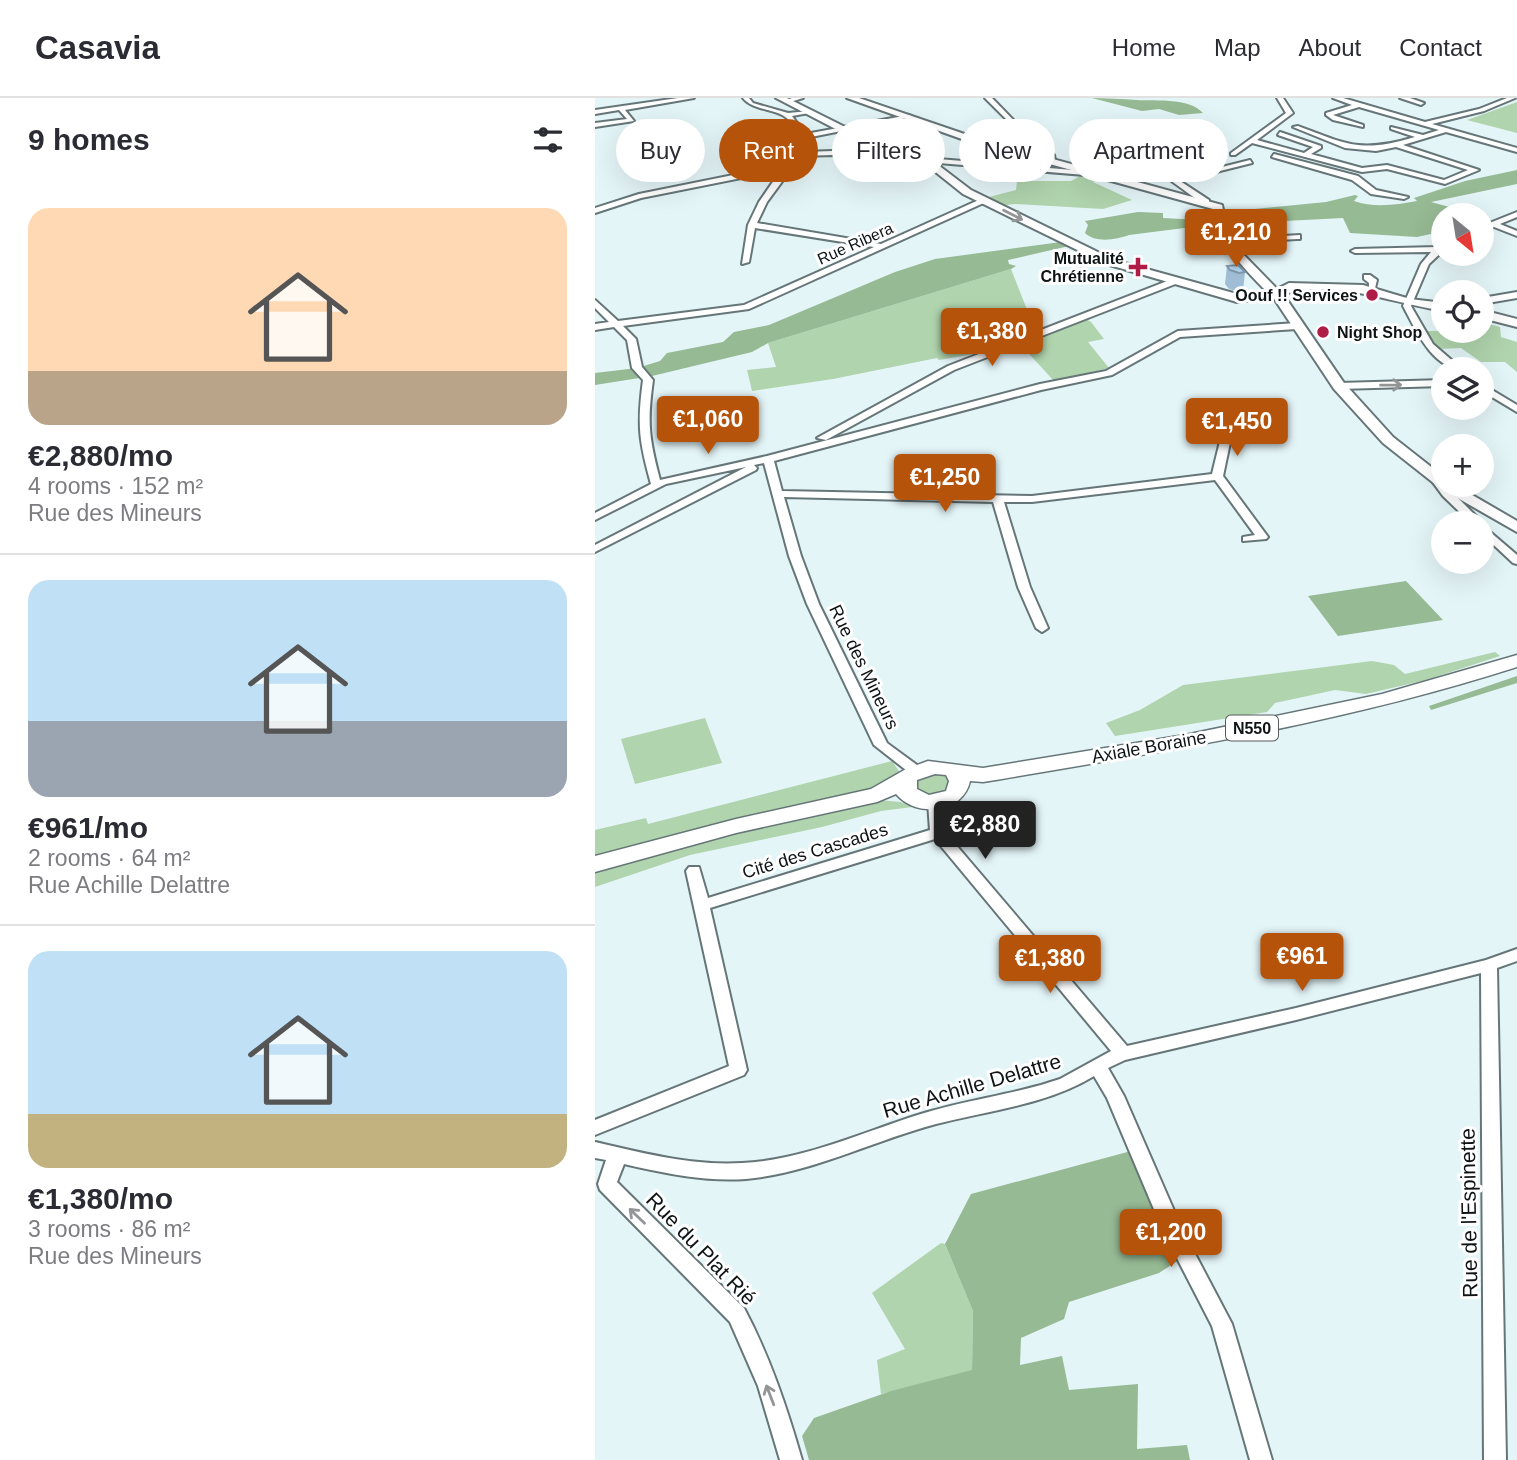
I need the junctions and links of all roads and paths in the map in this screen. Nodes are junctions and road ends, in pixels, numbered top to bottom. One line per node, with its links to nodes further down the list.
1 (691, 98): 13 (street)
2 (746, 98): 16 (street)
3 (800, 98): 10 (street)
4 (851, 98): 17 (street)
5 (988, 98): 20 (street)
6 (1280, 98): 31 (street)
7 (1336, 98): 12 (street)
8 (1403, 98): 11 (street)
9 (1512, 98): 22 (street)
10 (784, 100): 15 (street)
11 (1422, 103)
12 (1359, 104): 22 (street); 24 (street)
13 (619, 108): 14 (street); 23 (street)
14 (595, 111)
15 (807, 112): 16 (street); 21 (street)
16 (788, 115): 18 (street)
17 (909, 117): 19 (street); 28 (street)
18 (792, 119)
19 (899, 119)
20 (1008, 119)
21 (832, 124)
22 (1426, 124): 27 (street)
23 (595, 125)
24 (1361, 126)
25 (1296, 127): 32 (street)
26 (1394, 128): 30 (street)
27 (1446, 130): 30 (street); 34 (street)
28 (959, 134)
29 (1280, 134): 36 (street)
30 (1423, 137): 32 (street)
31 (1252, 141): 33 (street); 35 (street)
32 (1396, 145): 39 (street)
33 (1268, 146): 36 (street); 42 (street)
34 (1517, 150)
35 (1233, 154)
36 (1305, 155): 39 (street)
37 (945, 162): 40 (street)
38 (1250, 162): 48 (street)
39 (1366, 170): 42 (street)
40 (1069, 172)
41 (945, 175): 47 (street)
42 (1355, 178): 46 (street)
43 (719, 179): 49 (street)
44 (776, 182): 55 (street)
45 (1128, 182): 48 (street)
46 (1403, 197)
47 (984, 201): 59 (street, Rue Ribera); 64 (street, one-way to 64)
48 (1206, 202): 58 (street)
49 (595, 211)
50 (1517, 214): 51 (street)
51 (1504, 220): 52 (street); 53 (street)
52 (1517, 223)
53 (1495, 224)
54 (1495, 224): 56 (street)
55 (752, 225): 59 (street); 63 (street)
56 (1517, 234)
57 (1297, 237): 58 (street)
58 (1228, 240): 65 (street)
59 (880, 246): 73 (street, Rue Ribera)
60 (1431, 248): 61 (street)
61 (1355, 251)
62 (1431, 258): 68 (street)
63 (745, 262)
64 (1175, 281): 65 (street); 82 (street)
65 (1271, 294): 68 (street); 74 (street)
66 (1517, 295): 67 (street)
67 (1494, 299)
68 (1409, 302): 70 (street); 76 (street)
69 (595, 303): 73 (street)
70 (1431, 305)
71 (1494, 317): 72 (street)
72 (1517, 323)
73 (619, 324): 75 (street, Rue Ribera); 86 (street)
74 (1297, 326): 78 (street); 82 (street)
75 (595, 327)
76 (1442, 357)
77 (1431, 383): 78 (street, one-way to 77)
78 (1339, 386): 84 (street)
79 (1494, 395): 80 (street)
80 (1517, 409)
81 (1227, 433): 85 (street)
82 (805, 447): 83 (street)
83 (768, 459): 86 (street); 87 (street, Rue des Mineurs); 96 (street)
84 (1431, 474)
85 (1214, 476): 90 (street); 94 (street)
86 (656, 484): 92 (street)
87 (778, 494): 90 (street); 101 (street, Rue des Mineurs)
88 (1450, 497): 91 (street)
89 (1466, 497): 93 (street)
90 (998, 499): 98 (street)
91 (1465, 511)
92 (595, 517)
93 (1517, 527)
94 (1247, 539)
95 (1494, 539): 97 (street)
96 (595, 549)
97 (1517, 561)
98 (1042, 628)
99 (1517, 661): 100 (main road, Axiale Boraine / N550)
100 (957, 781): 101 (main road); 102 (main road, N550)
101 (911, 782): 102 (main road); 104 (main road)
102 (935, 802): 103 (street)
103 (938, 833): 106 (street, Cité des Cascades); 109 (street)
104 (595, 864)
105 (694, 871): 106 (street)
106 (702, 905): 111 (street)
107 (1517, 955): 108 (street, Rue Achille Delattre)
108 (1489, 965): 109 (street, Rue Achille Delattre); 116 (street, Rue de l'Espinette)
109 (1123, 1054): 110 (street, Rue Achille Delattre)
110 (1098, 1067): 113 (street, Rue Achille Delattre); 115 (street)
111 (595, 1128)
112 (595, 1150): 113 (street, Rue Achille Delattre)
113 (619, 1156): 114 (street, Rue du Plat Rié, one-way to 113)
114 (791, 1460)
115 (1261, 1460)
116 (1495, 1460)

